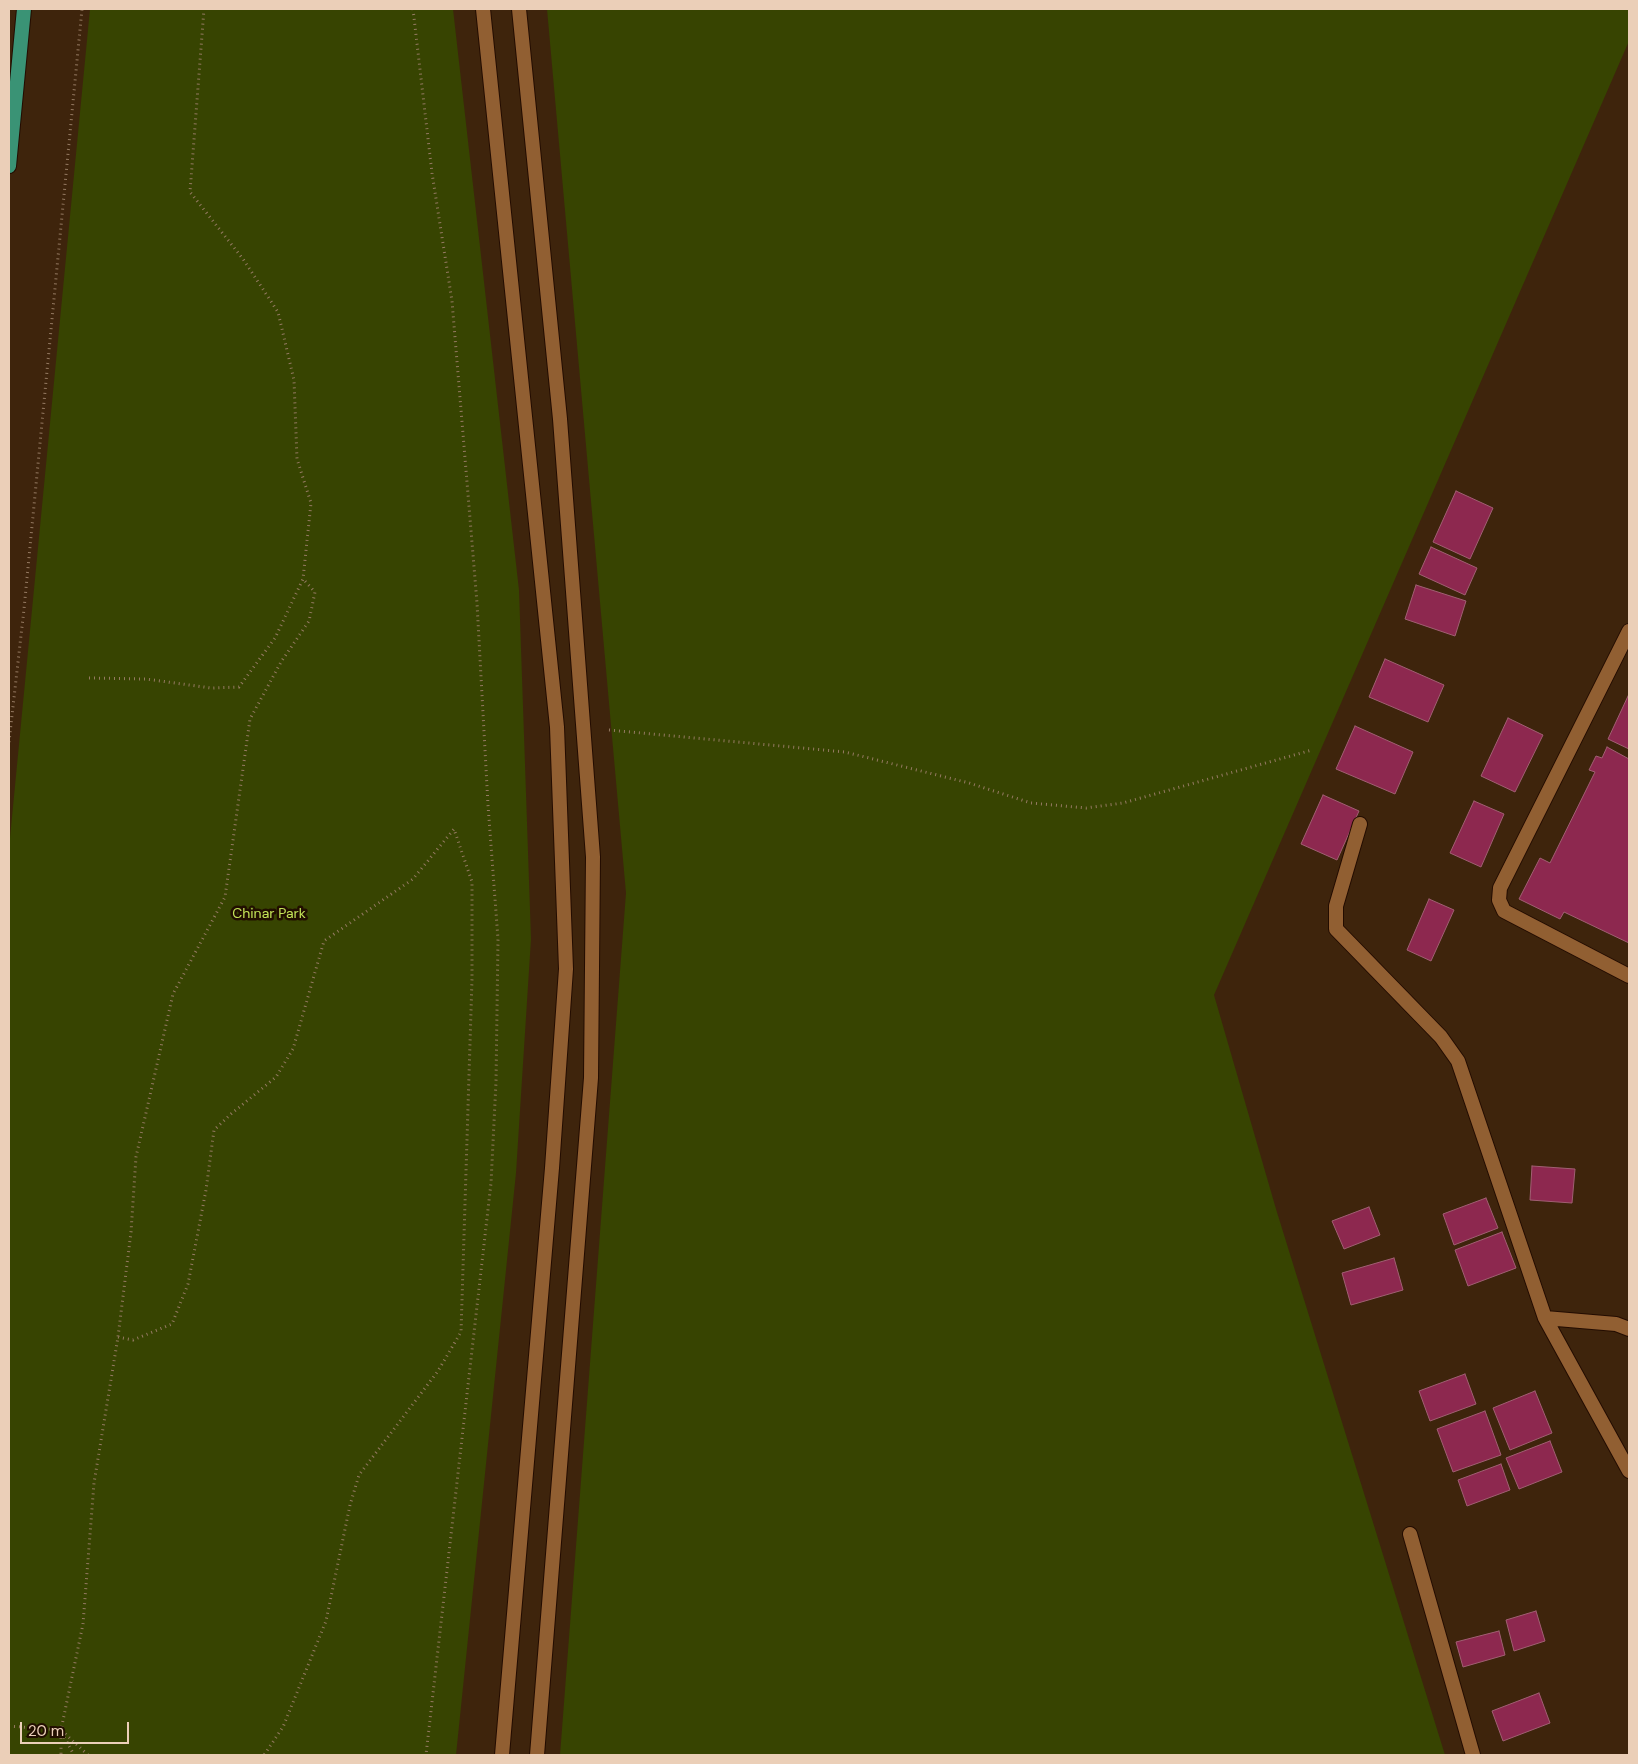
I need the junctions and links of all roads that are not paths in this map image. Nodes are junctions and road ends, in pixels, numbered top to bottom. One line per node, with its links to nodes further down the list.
1 (24, 9): 4 (main road)
2 (483, 9): 12 (street)
3 (519, 9): 13 (street)
4 (9, 166)
5 (1629, 631): 7 (street)
6 (1360, 824): 8 (street)
7 (1629, 976)
8 (1545, 1318): 9 (street); 10 (street)
9 (1629, 1329)
10 (1629, 1471)
11 (1410, 1534): 14 (street)
12 (502, 1755)
13 (537, 1755)
14 (1473, 1755)

